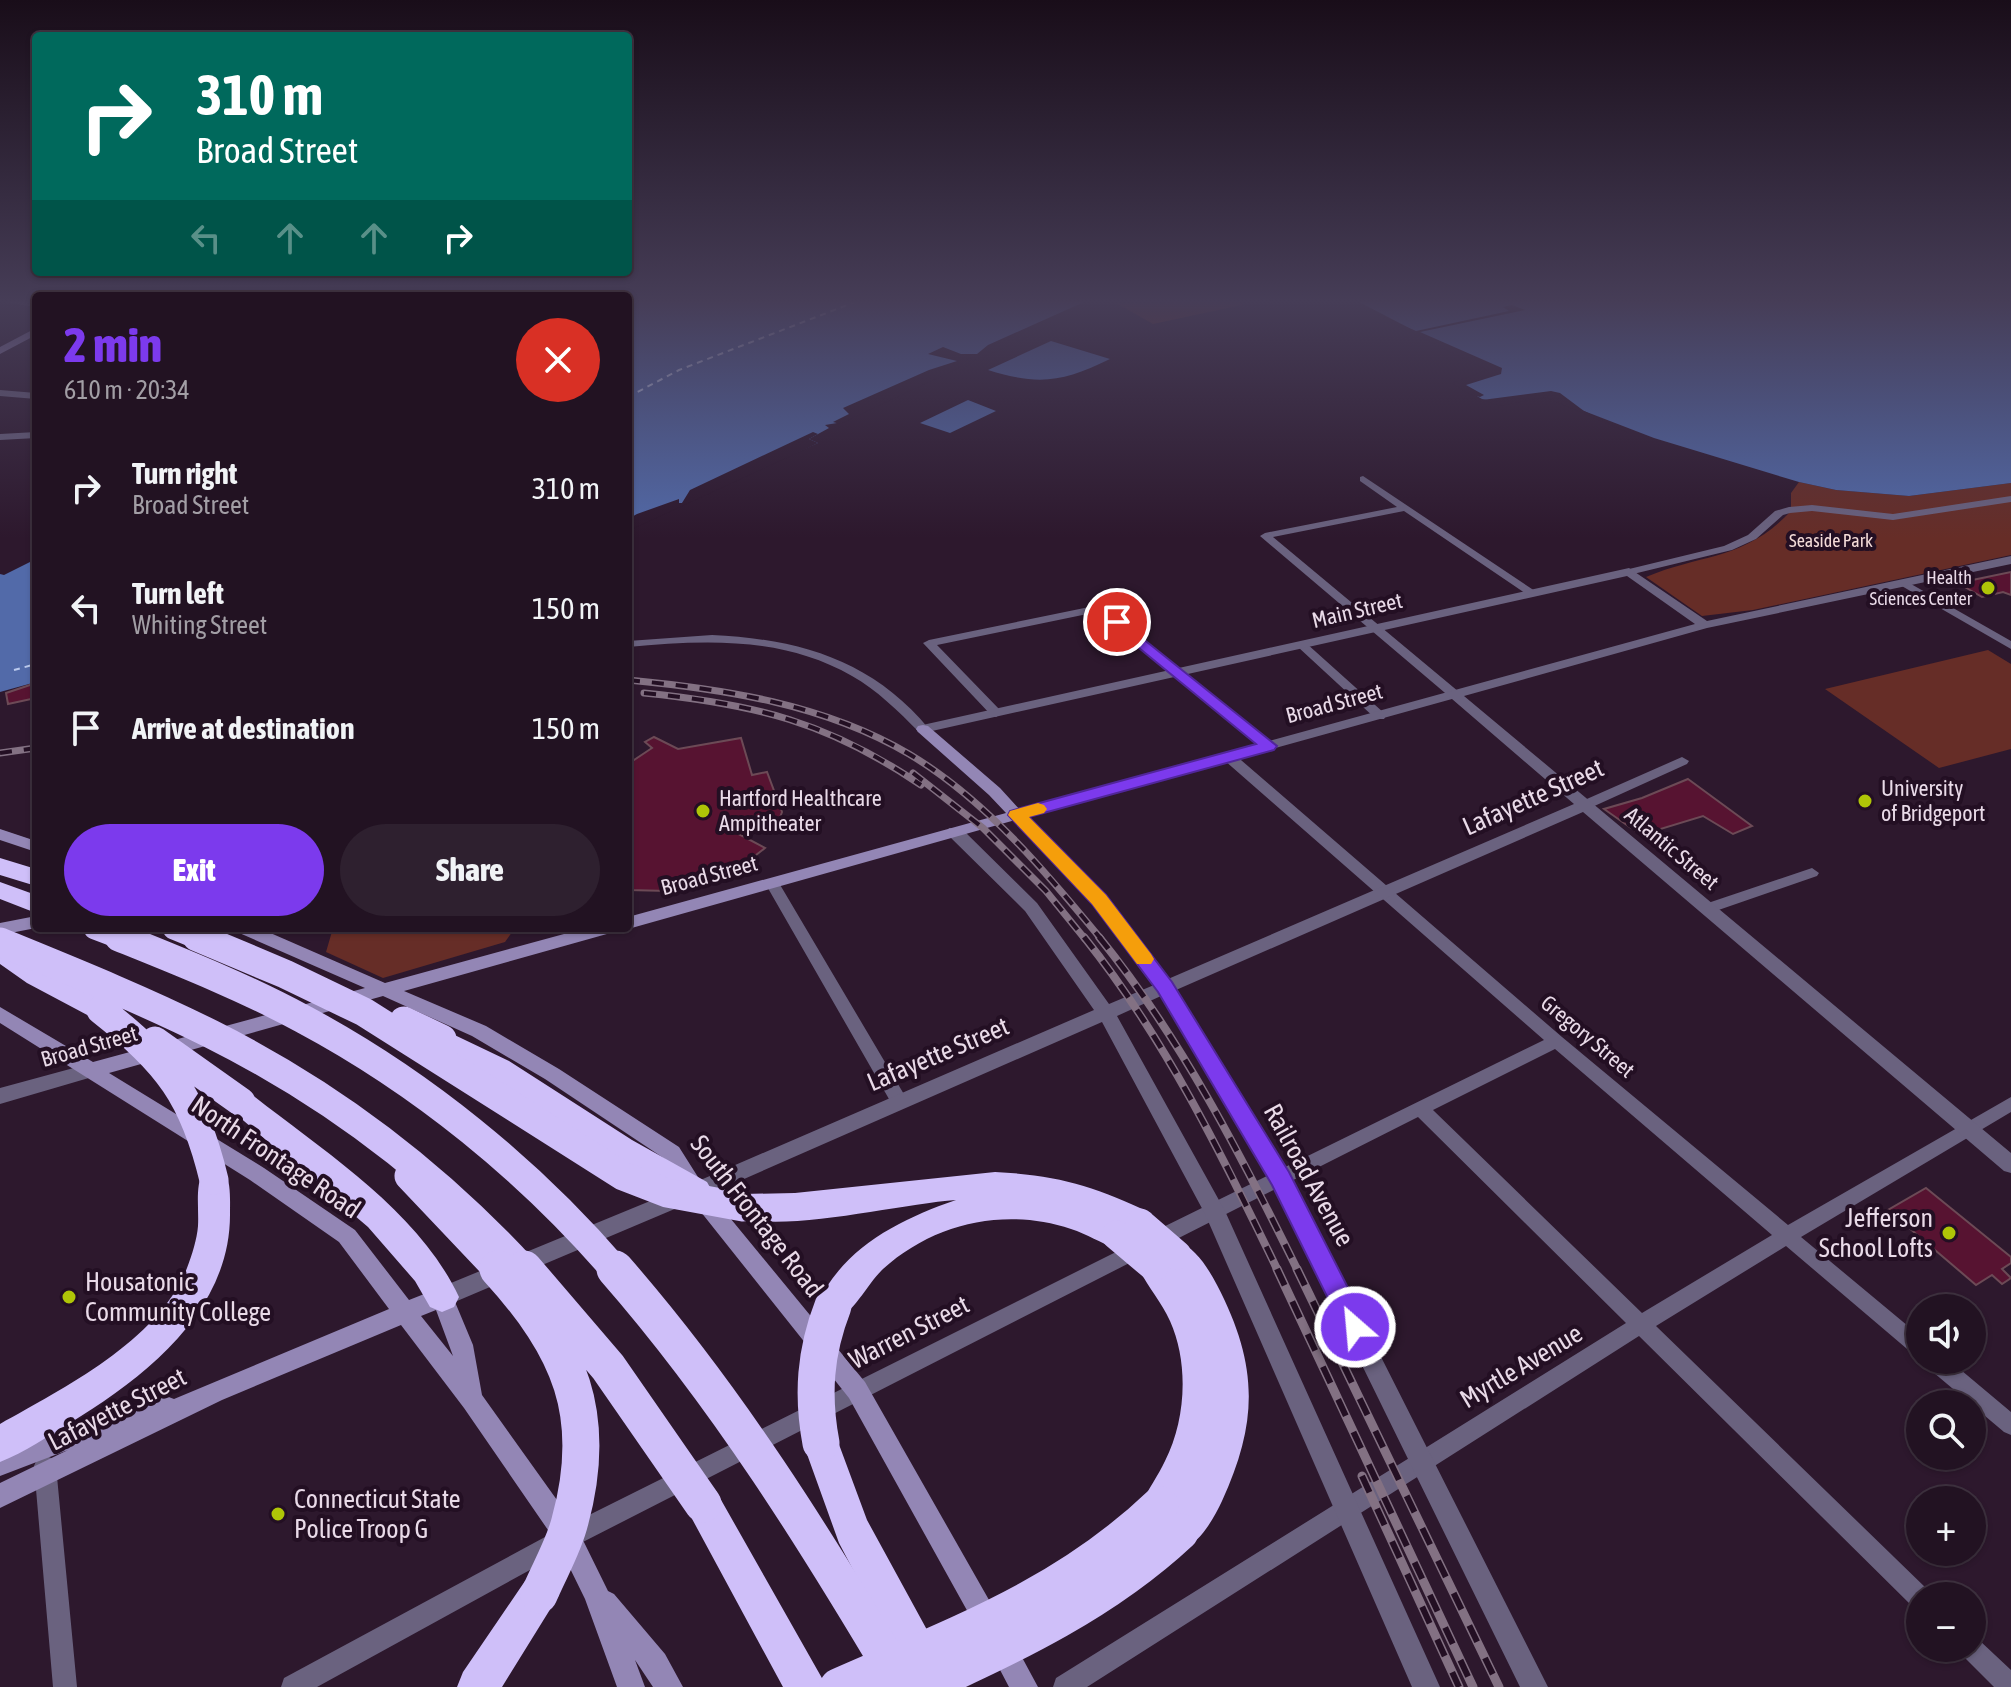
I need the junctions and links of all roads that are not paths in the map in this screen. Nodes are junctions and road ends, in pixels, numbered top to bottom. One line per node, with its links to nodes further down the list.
1 (0, 393): 2 (street)
2 (32, 396)
3 (32, 435): 4 (street)
4 (0, 437)
5 (1363, 479): 7 (street)
6 (2011, 499): 9 (street, Main Street)
7 (1405, 508): 11 (street); 13 (street, Atlantic Street)
8 (2011, 560): 10 (street, Broad Street)
9 (1629, 572): 11 (street, Main Street); 12 (street)
10 (1904, 583): 12 (street, Broad Street); 16 (street)
11 (1532, 593): 13 (street, Main Street)
12 (1705, 625): 18 (street, Broad Street)
13 (1374, 628): 15 (street, Main Street); 18 (street, Atlantic Street)
14 (632, 644): 21 (street)
15 (1302, 645): 17 (street, Main Street); 20 (street)
16 (2011, 646)
17 (1179, 673): 19 (street, Main Street); 19 (street); 22 (street)
18 (1455, 695): 20 (street, Broad Street); 25 (street, Atlantic Street)
19 (996, 713): 21 (street, Main Street)
20 (1380, 716): 22 (street, Broad Street)
21 (923, 729): 26 (main road)
22 (1268, 746): 23 (street, Broad Street)
23 (1229, 757): 26 (street, Broad Street); 35 (street, Gregory Street)
24 (1682, 761): 25 (street, Lafayette Street)
25 (1585, 805): 35 (street, Lafayette Street); 37 (street, Atlantic Street)
26 (1016, 815): 27 (main road, Broad Street); 48 (street, Railroad Avenue)
27 (955, 832): 33 (main road, Broad Street); 51 (street)
28 (0, 834): 29 (main road)
29 (32, 846)
30 (0, 866): 32 (highway)
31 (1812, 873): 37 (street)
32 (32, 877)
33 (772, 883): 38 (main road, Broad Street); 56 (street)
34 (0, 890): 36 (highway)
35 (1384, 892): 48 (street, Lafayette Street); 53 (street, Gregory Street)
36 (32, 902)
37 (1707, 909): 60 (street, Atlantic Street)
38 (632, 922)
39 (32, 923): 40 (main road)
40 (0, 929)
41 (105, 932): 95 (highway, bridge)
42 (184, 932): 47 (highway, bridge)
43 (252, 932): 49 (main road, South Frontage Road)
44 (593, 932): 49 (main road, Broad Street)
45 (0, 942): 59 (highway, bridge)
46 (0, 951): 50 (highway)
47 (285, 974): 63 (highway, bridge); 65 (highway, bridge)
48 (1165, 987): 51 (street, Lafayette Street); 62 (street, Railroad Avenue)
49 (385, 989): 54 (main road, Broad Street); 63 (main road, South Frontage Road)
50 (101, 1010): 67 (highway, bridge); 76 (highway, bridge)
51 (1106, 1013): 56 (street, Lafayette Street); 64 (street)
52 (0, 1014): 54 (main road, North Frontage Road)
53 (1556, 1041): 58 (street, Warren Street); 66 (street, Gregory Street)
54 (92, 1070): 55 (street, Broad Street); 68 (main road, North Frontage Road)
55 (0, 1096)
56 (899, 1101): 63 (street, Lafayette Street)
57 (2011, 1104): 60 (street, Myrtle Avenue)
58 (1420, 1108): 62 (street, Warren Street); 69 (street)
59 (363, 1128): 90 (highway, bridge); 93 (highway, bridge)
60 (1968, 1129): 61 (street, Atlantic Street); 66 (street, Myrtle Avenue)
61 (2011, 1165)
62 (1281, 1179): 64 (street, Warren Street); 78 (street, Railroad Avenue)
63 (696, 1191): 67 (street, Lafayette Street); 72 (main road, South Frontage Road)
64 (1214, 1211): 72 (street, Warren Street); 82 (street)
65 (1128, 1229): 83 (highway, bridge); 97 (highway, bridge)
66 (1786, 1235): 69 (street, Myrtle Avenue); 70 (street, Gregory Street)
67 (442, 1297): 68 (main road, Lafayette Street); 74 (main road, North Frontage Road)
68 (406, 1312): 73 (main road, Lafayette Street); 74 (main road, North Frontage Road)
69 (1641, 1326): 78 (street, Myrtle Avenue); 85 (street)
70 (1906, 1336)
71 (1951, 1374): 75 (street)
72 (857, 1390): 84 (street, Warren Street); 98 (main road, South Frontage Road)
73 (214, 1392): 77 (main road, Lafayette Street); 80 (main road, Lafayette Street)
74 (472, 1400): 84 (main road, North Frontage Road)
75 (2011, 1425)
76 (0, 1444)
77 (45, 1446): 79 (main road, Lafayette Street); 80 (street)
78 (1421, 1459): 82 (street, Myrtle Avenue); 101 (street, Railroad Avenue)
79 (0, 1464)
80 (45, 1477): 81 (main road, Lafayette Street); 88 (street)
81 (0, 1496)
82 (1346, 1507): 99 (street, Myrtle Avenue); 100 (street)
83 (1170, 1518): 94 (highway, bridge); 96 (highway, bridge)
84 (568, 1537): 86 (main road, North Frontage Road); 89 (street, Warren Street)
85 (1906, 1584)
86 (596, 1593): 91 (main road); 92 (main road)
87 (1985, 1662): 102 (street)
88 (65, 1687)
89 (293, 1687)
90 (478, 1687)
91 (631, 1687)
92 (669, 1687)
93 (806, 1687)
94 (838, 1687)
95 (903, 1687)
96 (922, 1687)
97 (937, 1687)
98 (1024, 1687)
99 (1065, 1687)
100 (1426, 1687)
101 (1534, 1687)
102 (2011, 1687)

